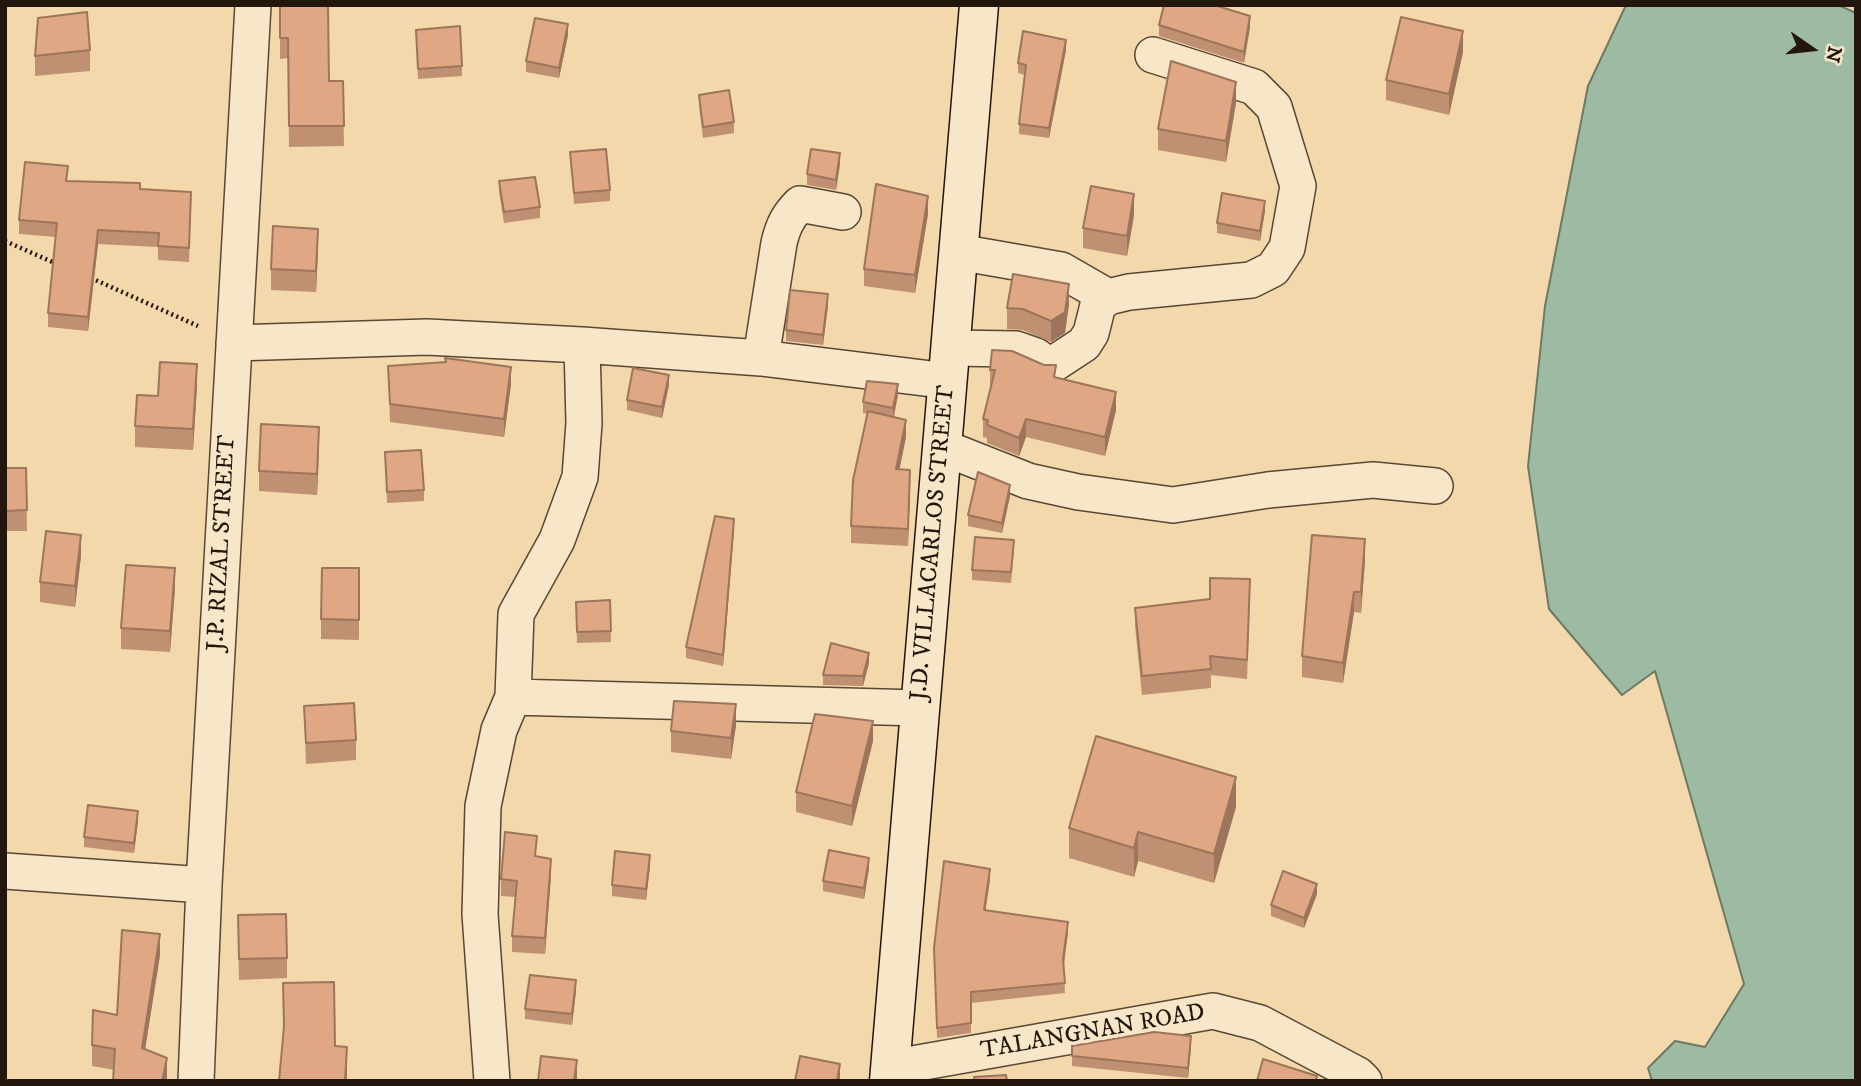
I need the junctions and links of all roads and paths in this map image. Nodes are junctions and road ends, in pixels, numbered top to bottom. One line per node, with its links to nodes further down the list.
1 (254, 5): 10 (street, J.P. RIZAL STREET)
2 (979, 5): 6 (street, J.D. VILLACARLOS STREET)
3 (1153, 55): 9 (street)
4 (844, 212): 12 (street)
5 (5, 241): 7 (path)
6 (958, 251): 9 (street); 13 (street, J.D. VILLACARLOS STREET)
7 (65, 267)
8 (89, 277): 10 (path)
9 (1108, 297): 13 (street)
10 (234, 343): 11 (street); 19 (street, J.P. RIZAL STREET)
11 (582, 345): 12 (street); 16 (street)
12 (761, 358): 13 (street)
13 (949, 365): 14 (street, J.D. VILLACARLOS STREET)
14 (942, 447): 15 (street); 17 (street, J.D. VILLACARLOS STREET)
15 (1435, 486)
16 (513, 697): 17 (street); 22 (street)
17 (920, 708): 20 (street, J.D. VILLACARLOS STREET)
18 (5, 871): 19 (street)
19 (204, 885): 21 (street, J.P. RIZAL STREET)
20 (889, 1074): 23 (street, TALANGNAN ROAD)
21 (195, 1081)
22 (492, 1081)
23 (1364, 1081)

